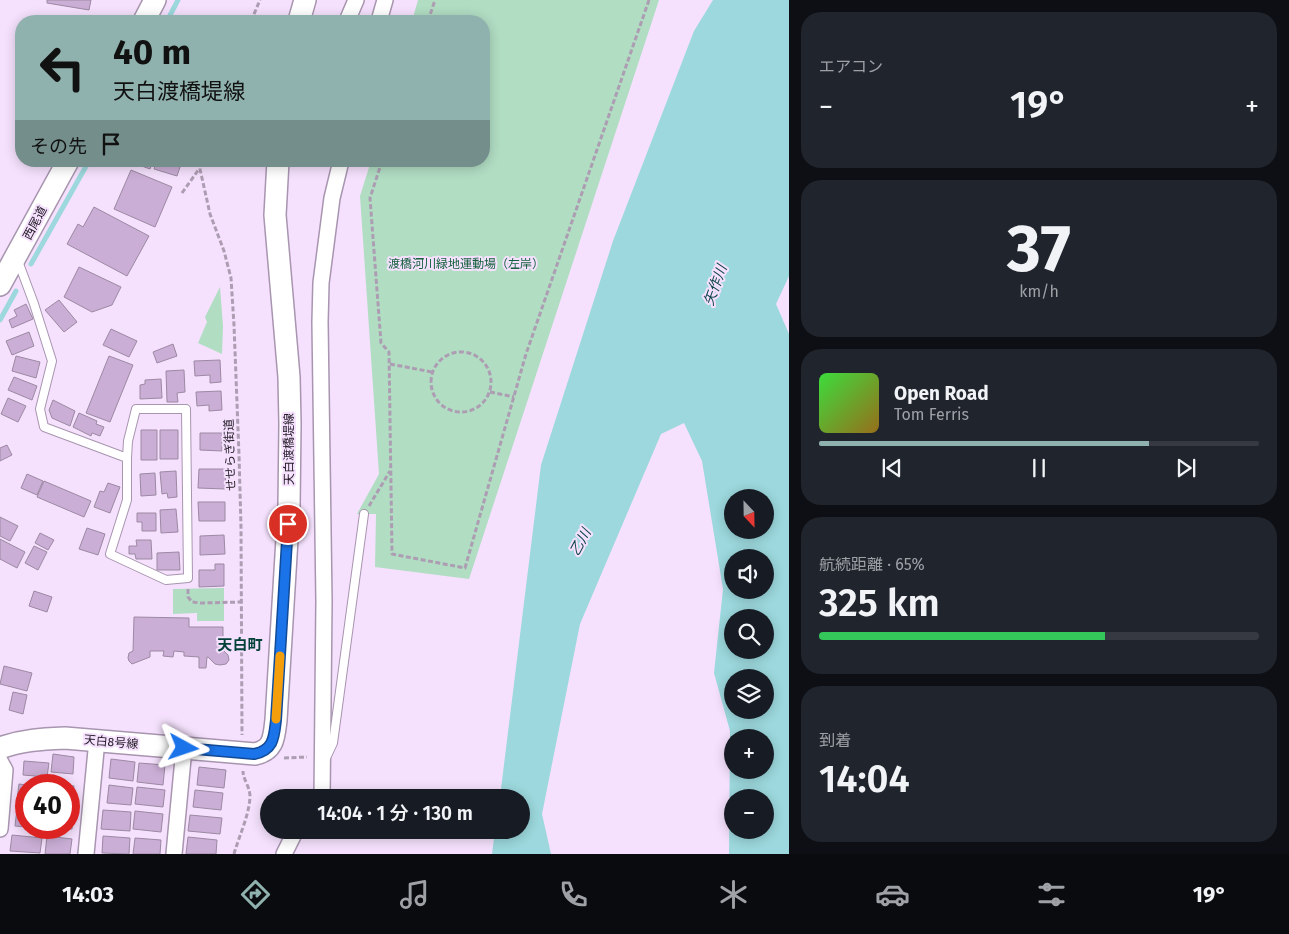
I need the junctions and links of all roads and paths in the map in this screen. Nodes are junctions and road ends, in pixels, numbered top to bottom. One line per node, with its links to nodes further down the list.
1 (155, 0): 8 (street)
2 (260, 0): 9 (path)
3 (305, 0): 10 (street)
4 (356, 0): 11 (street)
5 (385, 0): 12 (street)
6 (435, 0): 13 (path)
7 (650, 0): 25 (path)
8 (147, 15)
9 (254, 15)
10 (301, 15)
11 (350, 15)
12 (381, 15)
13 (430, 15)
14 (65, 167): 20 (street, 西尾道)
15 (278, 167): 31 (street, 天白渡橋堤線)
16 (340, 167): 37 (street)
17 (380, 167): 22 (path)
18 (200, 169): 19 (path); 30 (path, せせらぎ街道)
19 (182, 193)
20 (16, 257): 21 (street, 西尾道); 26 (lane)
21 (0, 285)
22 (390, 364): 23 (path); 27 (path)
23 (432, 372): 24 (path); 24 (path)
24 (490, 392): 25 (path)
25 (514, 397): 27 (path)
26 (127, 458): 29 (lane); 29 (lane)
27 (391, 470): 28 (path)
28 (364, 514): 37 (lane)
29 (188, 578): 30 (path)
30 (242, 602): 35 (path, せせらぎ街道)
31 (274, 736): 35 (street, 天白8号線)
32 (97, 740): 33 (street, 天白8号線); 34 (street, 天白8号線); 43 (street)
33 (0, 748)
34 (184, 748): 35 (street, 天白8号線); 44 (street)
35 (242, 753): 45 (path, せせらぎ街道)
36 (284, 758): 37 (path)
37 (318, 760): 39 (street); 40 (street)
38 (0, 761): 41 (street)
39 (313, 789)
40 (321, 789)
41 (0, 829)
42 (292, 839): 46 (street)
43 (86, 854)
44 (174, 854)
45 (234, 854)
46 (284, 854)

